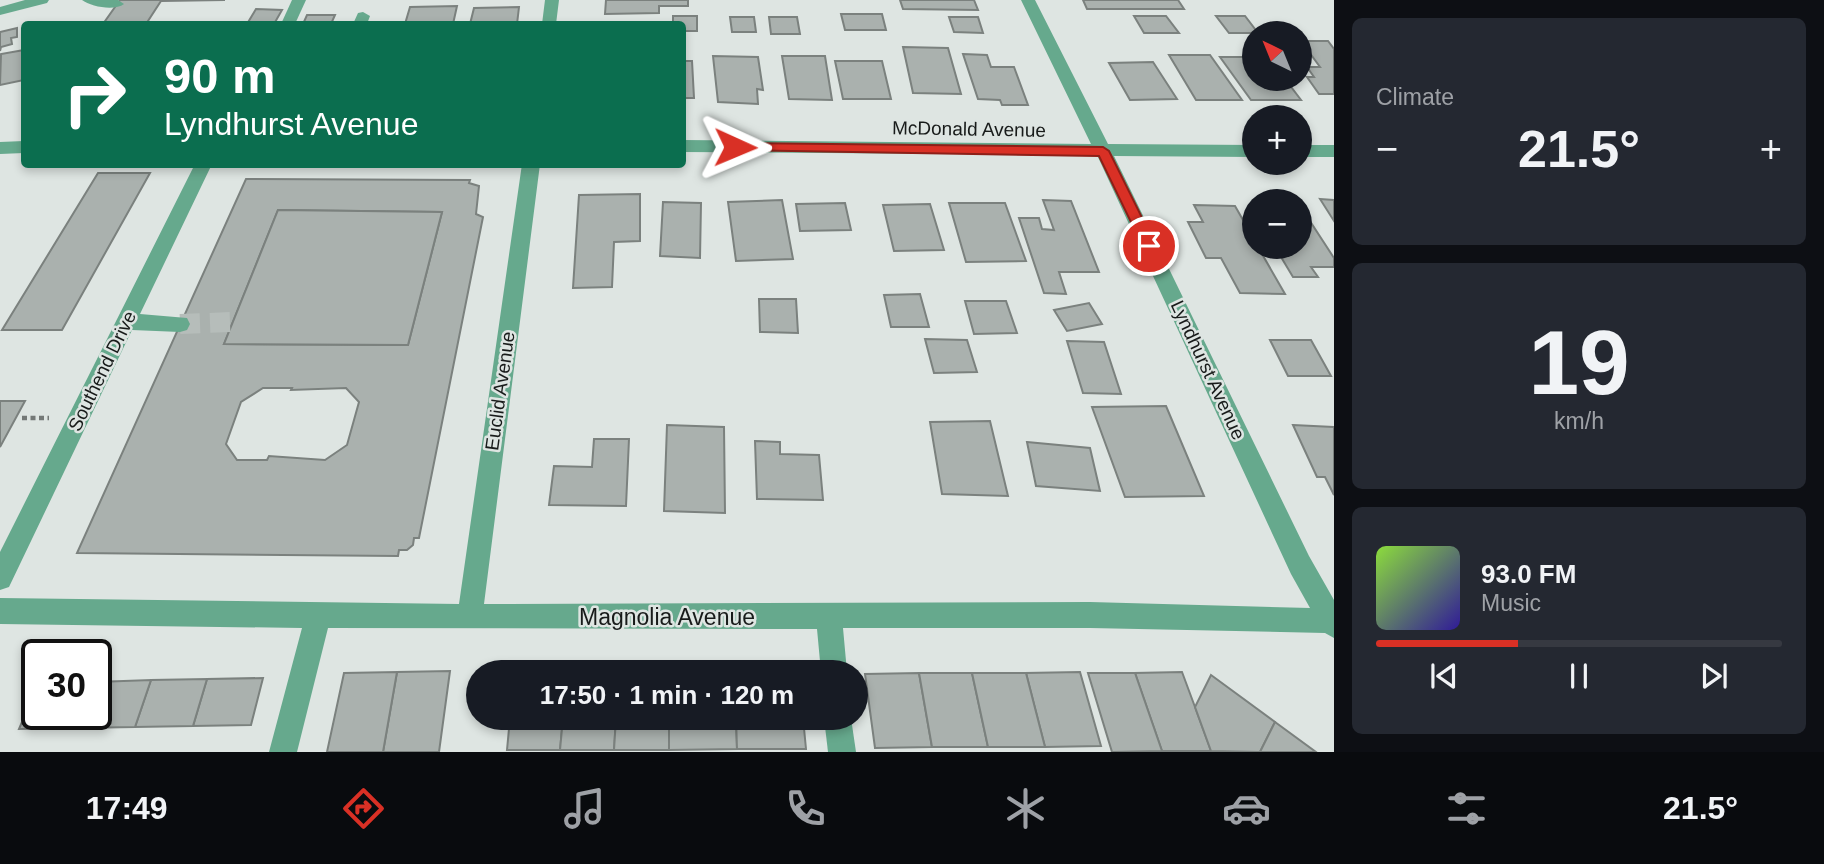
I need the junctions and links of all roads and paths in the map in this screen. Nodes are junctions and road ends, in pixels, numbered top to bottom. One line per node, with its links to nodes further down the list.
1 (42, 0): 7 (street)
2 (89, 0): 6 (street)
3 (299, 0): 8 (street)
4 (552, 0): 9 (street)
5 (1028, 0): 13 (street, Lyndhurst Avenue)
6 (117, 4)
7 (0, 11)
8 (289, 21)
9 (549, 21)
10 (686, 146): 13 (street, McDonald Avenue)
11 (21, 147): 12 (street)
12 (0, 148)
13 (1103, 151): 14 (street, McDonald Avenue); 26 (street, Lyndhurst Avenue)
14 (1242, 151)
15 (1312, 151): 16 (street)
16 (1334, 151)
17 (202, 168): 19 (street, Southend Drive)
18 (530, 168): 24 (street, Euclid Avenue)
19 (126, 322): 20 (street); 21 (street, Southend Drive)
20 (180, 324)
21 (0, 578)
22 (0, 611): 23 (street, Magnolia Avenue)
23 (318, 615): 24 (street, Magnolia Avenue); 29 (street)
24 (470, 617): 25 (street, Magnolia Avenue)
25 (829, 617): 26 (street, Magnolia Avenue); 27 (street)
26 (1333, 622)
27 (833, 660)
28 (839, 730): 30 (street)
29 (283, 752)
30 (842, 752)

